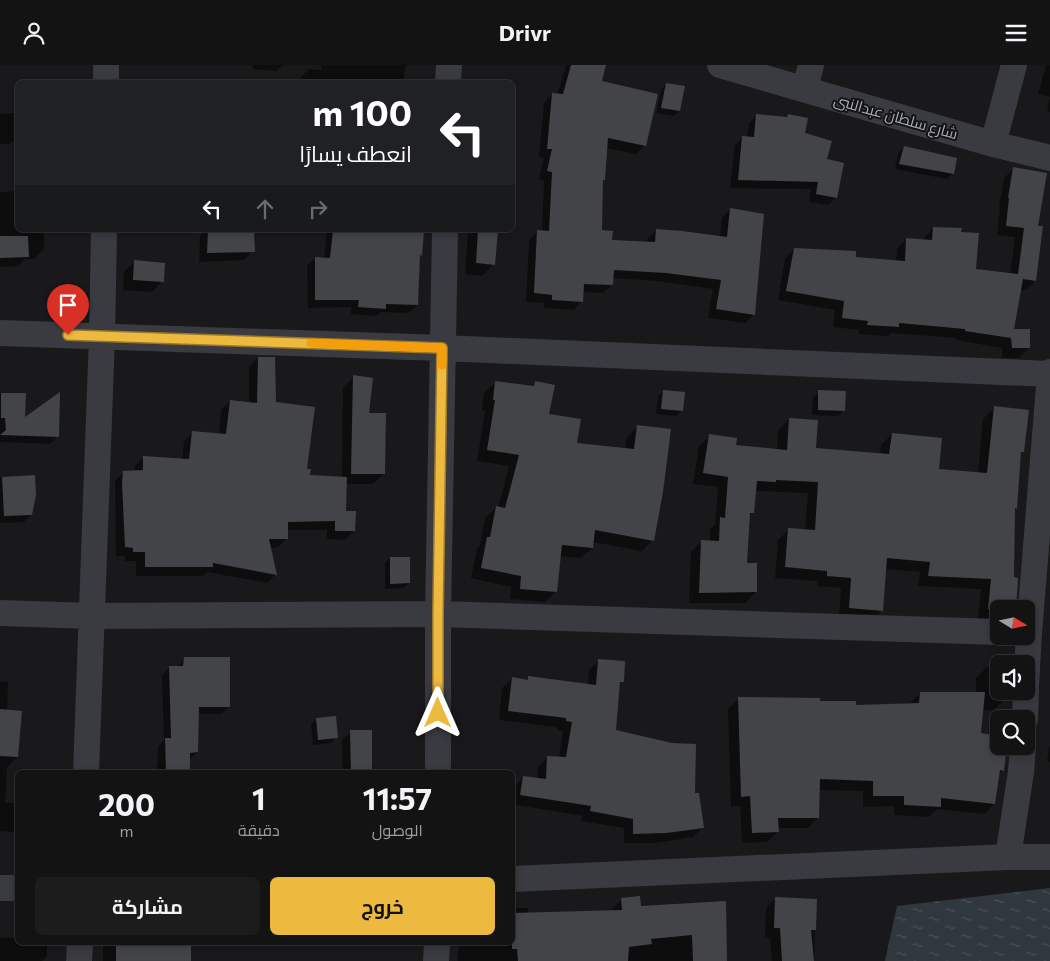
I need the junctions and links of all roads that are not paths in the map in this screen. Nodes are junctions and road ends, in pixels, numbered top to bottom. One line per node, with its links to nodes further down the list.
1 (106, 65): 6 (street)
2 (448, 65): 7 (street)
3 (720, 65): 5 (street, شارع سلطان عبدالنبى)
4 (1014, 65): 8 (street)
5 (808, 77): 8 (street, شارع سلطان عبدالنبى)
6 (106, 80)
7 (448, 80)
8 (993, 144): 9 (street, شارع سلطان عبدالنبى)
9 (1050, 158)
10 (104, 232): 13 (street)
11 (445, 232): 14 (street)
12 (0, 333): 13 (street)
13 (102, 335): 14 (street); 18 (street)
14 (442, 348): 15 (street); 17 (street)
15 (1050, 373): 20 (street)
16 (0, 613): 18 (street)
17 (438, 614): 18 (street); 19 (street); 23 (street)
18 (91, 616): 22 (street)
19 (990, 632)
20 (1035, 633)
21 (1022, 755): 24 (street)
22 (86, 770)
23 (438, 770)
24 (1008, 857): 25 (street); 26 (street)
25 (1050, 857)
26 (515, 879)
27 (0, 888): 28 (street)
28 (15, 888)
29 (80, 945): 31 (street)
30 (437, 945): 32 (street)
31 (79, 961)
32 (436, 961)

